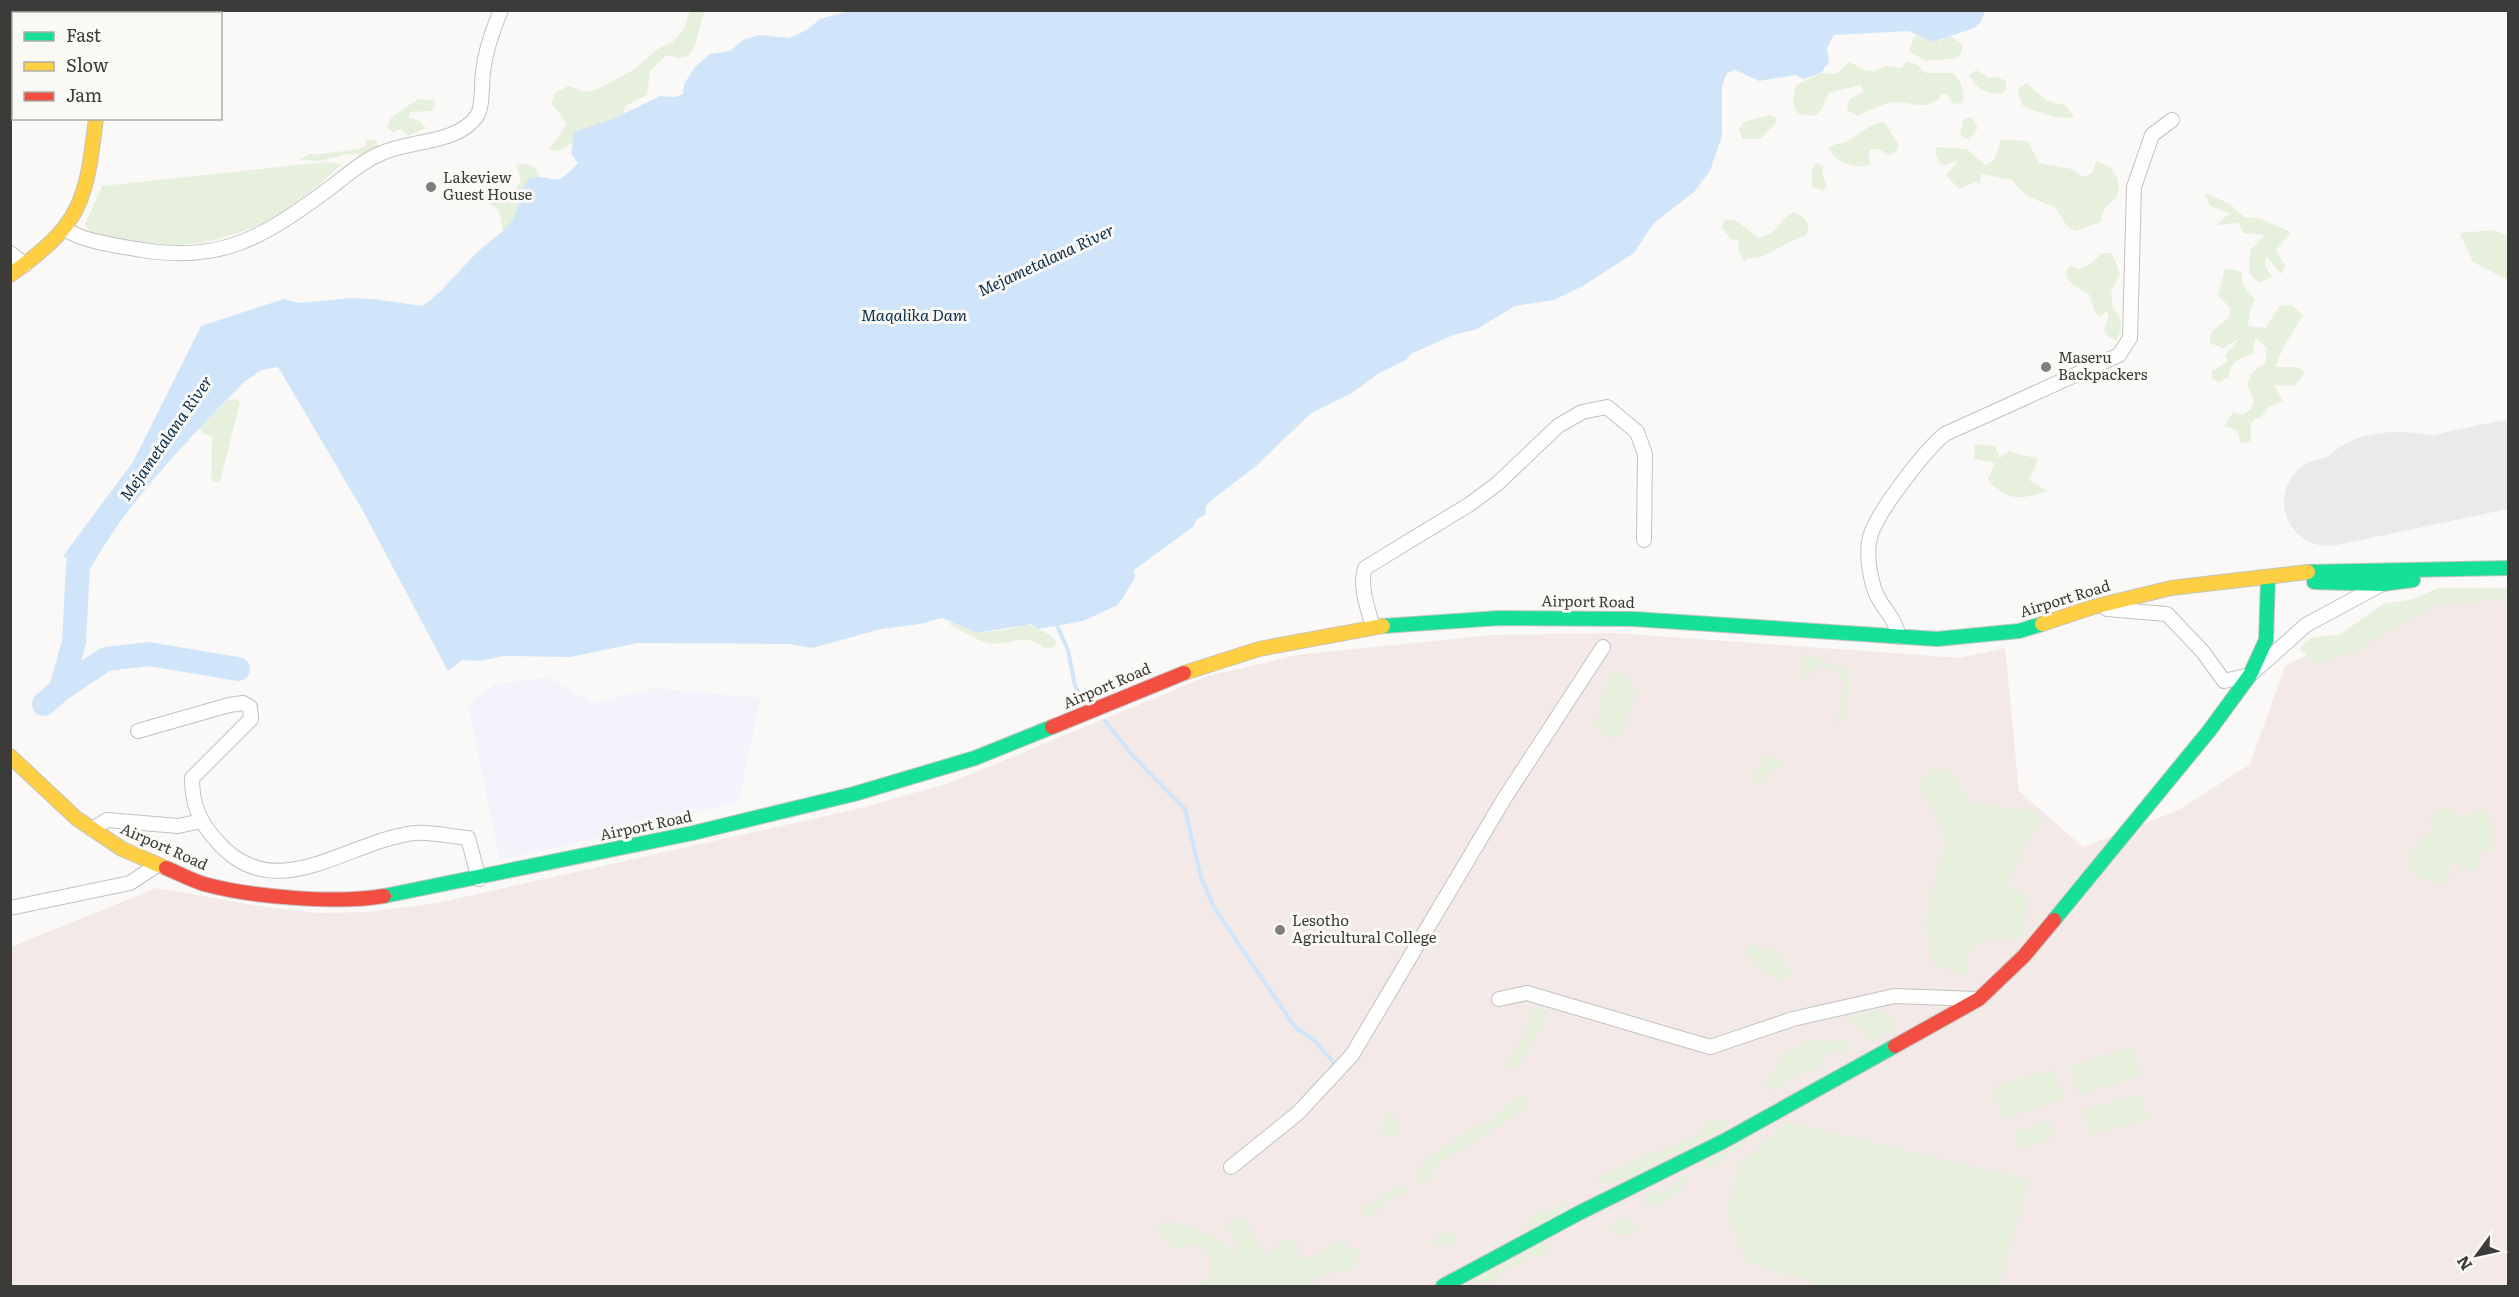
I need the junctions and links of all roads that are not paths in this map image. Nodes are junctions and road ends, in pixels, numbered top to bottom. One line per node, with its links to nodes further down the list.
1 (501, 10): 4 (street)
2 (96, 120): 4 (main road)
3 (2172, 120): 15 (street)
4 (64, 229): 6 (main road)
5 (10, 253): 6 (street)
6 (25, 265): 7 (main road)
7 (10, 275)
8 (1644, 540): 14 (street)
9 (2508, 568): 10 (main road, Airport Road)
10 (2268, 579): 12 (main road, Airport Road); 13 (main road, Airport Road); 17 (main road)
11 (2508, 580): 12 (main road, Airport Road)
12 (2382, 584): 17 (street)
13 (2093, 608): 15 (main road, Airport Road); 17 (street)
14 (1373, 627): 15 (main road, Airport Road); 23 (main road, Airport Road)
15 (1899, 637)
16 (1603, 647): 27 (street)
17 (2250, 675): 26 (main road)
18 (138, 730): 20 (street)
19 (10, 756): 21 (main road, Airport Road)
20 (202, 821): 21 (street); 23 (street)
21 (92, 829): 22 (main road, Airport Road)
22 (157, 865): 23 (main road, Airport Road); 24 (street)
23 (479, 879)
24 (10, 908)
25 (1499, 999): 26 (street)
26 (1979, 999): 28 (main road)
27 (1231, 1167)
28 (1443, 1287)

